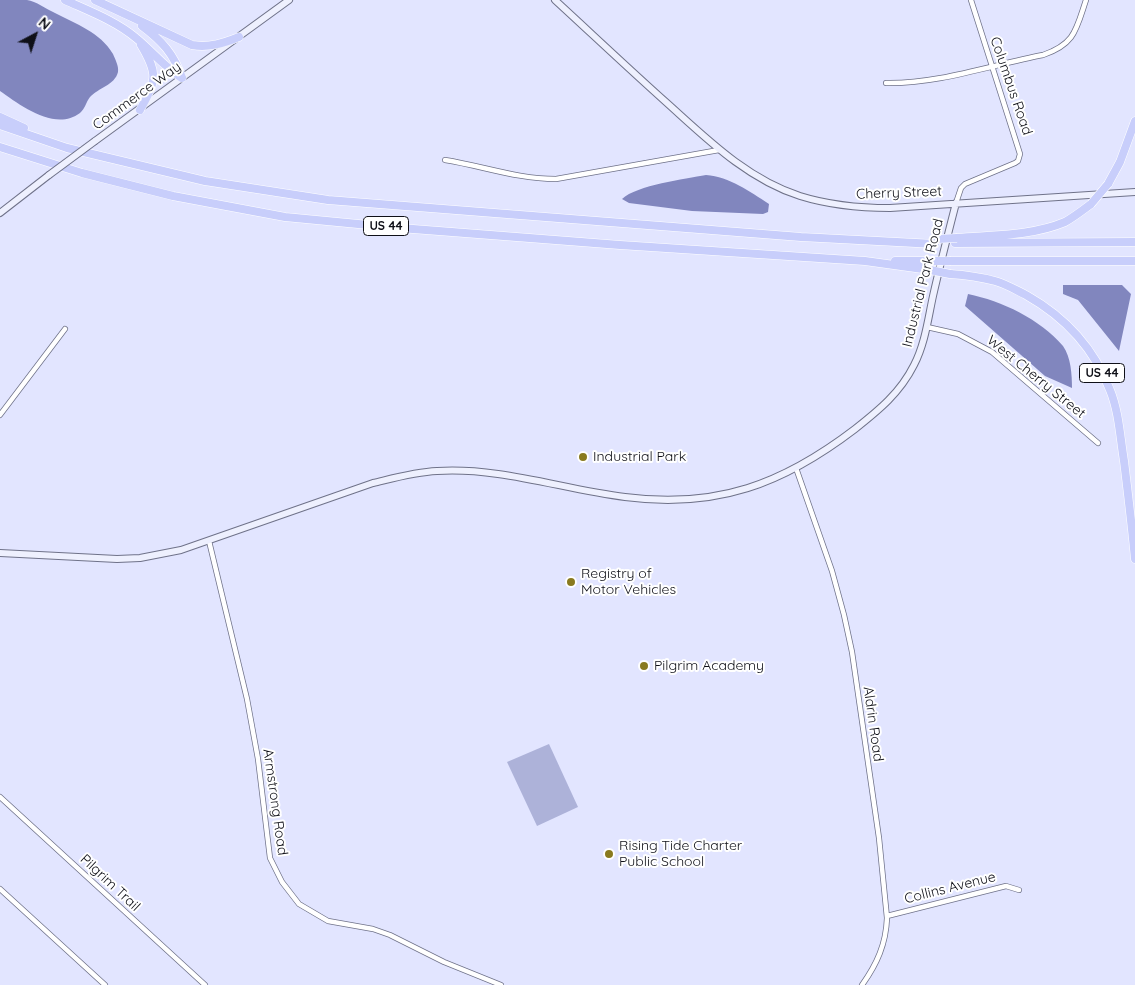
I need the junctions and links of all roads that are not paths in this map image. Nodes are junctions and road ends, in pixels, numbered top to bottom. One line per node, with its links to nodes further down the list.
1 (65, 0): 8 (highway)
2 (95, 0): 7 (highway)
3 (289, 0): 9 (street, Commerce Way)
4 (555, 0): 19 (street, Cherry Street)
5 (971, 0): 10 (street, Columbus Road)
6 (1086, 0): 10 (street)
7 (128, 16): 9 (highway); 11 (highway)
8 (136, 37): 11 (highway); 13 (highway)
9 (239, 37): 11 (street, Commerce Way)
10 (992, 66): 12 (street); 22 (street, Columbus Road)
11 (182, 78): 13 (street, Commerce Way)
12 (886, 83)
13 (140, 110): 23 (street, Commerce Way, bridge)
14 (0, 118): 18 (highway)
15 (1135, 121): 24 (highway, bridge)
16 (0, 125): 18 (highway, US 44)
17 (0, 147): 26 (highway, US 44)
18 (66, 148): 24 (highway, US 44, bridge)
19 (719, 150): 20 (street); 22 (street, Cherry Street)
20 (444, 160)
21 (1135, 192): 22 (street, Cherry Street)
22 (956, 203): 28 (street, Industrial Park Road)
23 (0, 213)
24 (956, 240): 25 (highway)
25 (1134, 242)
26 (865, 261): 27 (highway, bridge); 35 (highway, US 44, bridge)
27 (1134, 261)
28 (927, 327): 31 (street, West Cherry Street); 32 (street, Industrial Park Road)
29 (65, 329): 30 (street)
30 (0, 415)
31 (1098, 443)
32 (796, 468): 33 (street, Industrial Park Road); 39 (street, Aldrin Road)
33 (209, 540): 34 (street, Industrial Park Road); 42 (street, Armstrong Road)
34 (0, 553)
35 (1135, 559)
36 (0, 797): 41 (street, Pilgrim Trail)
37 (0, 889): 40 (street)
38 (1019, 890): 39 (street, Collins Avenue)
39 (887, 916): 43 (street, Aldrin Road)
40 (105, 985)
41 (204, 985)
42 (501, 985)
43 (862, 985)

